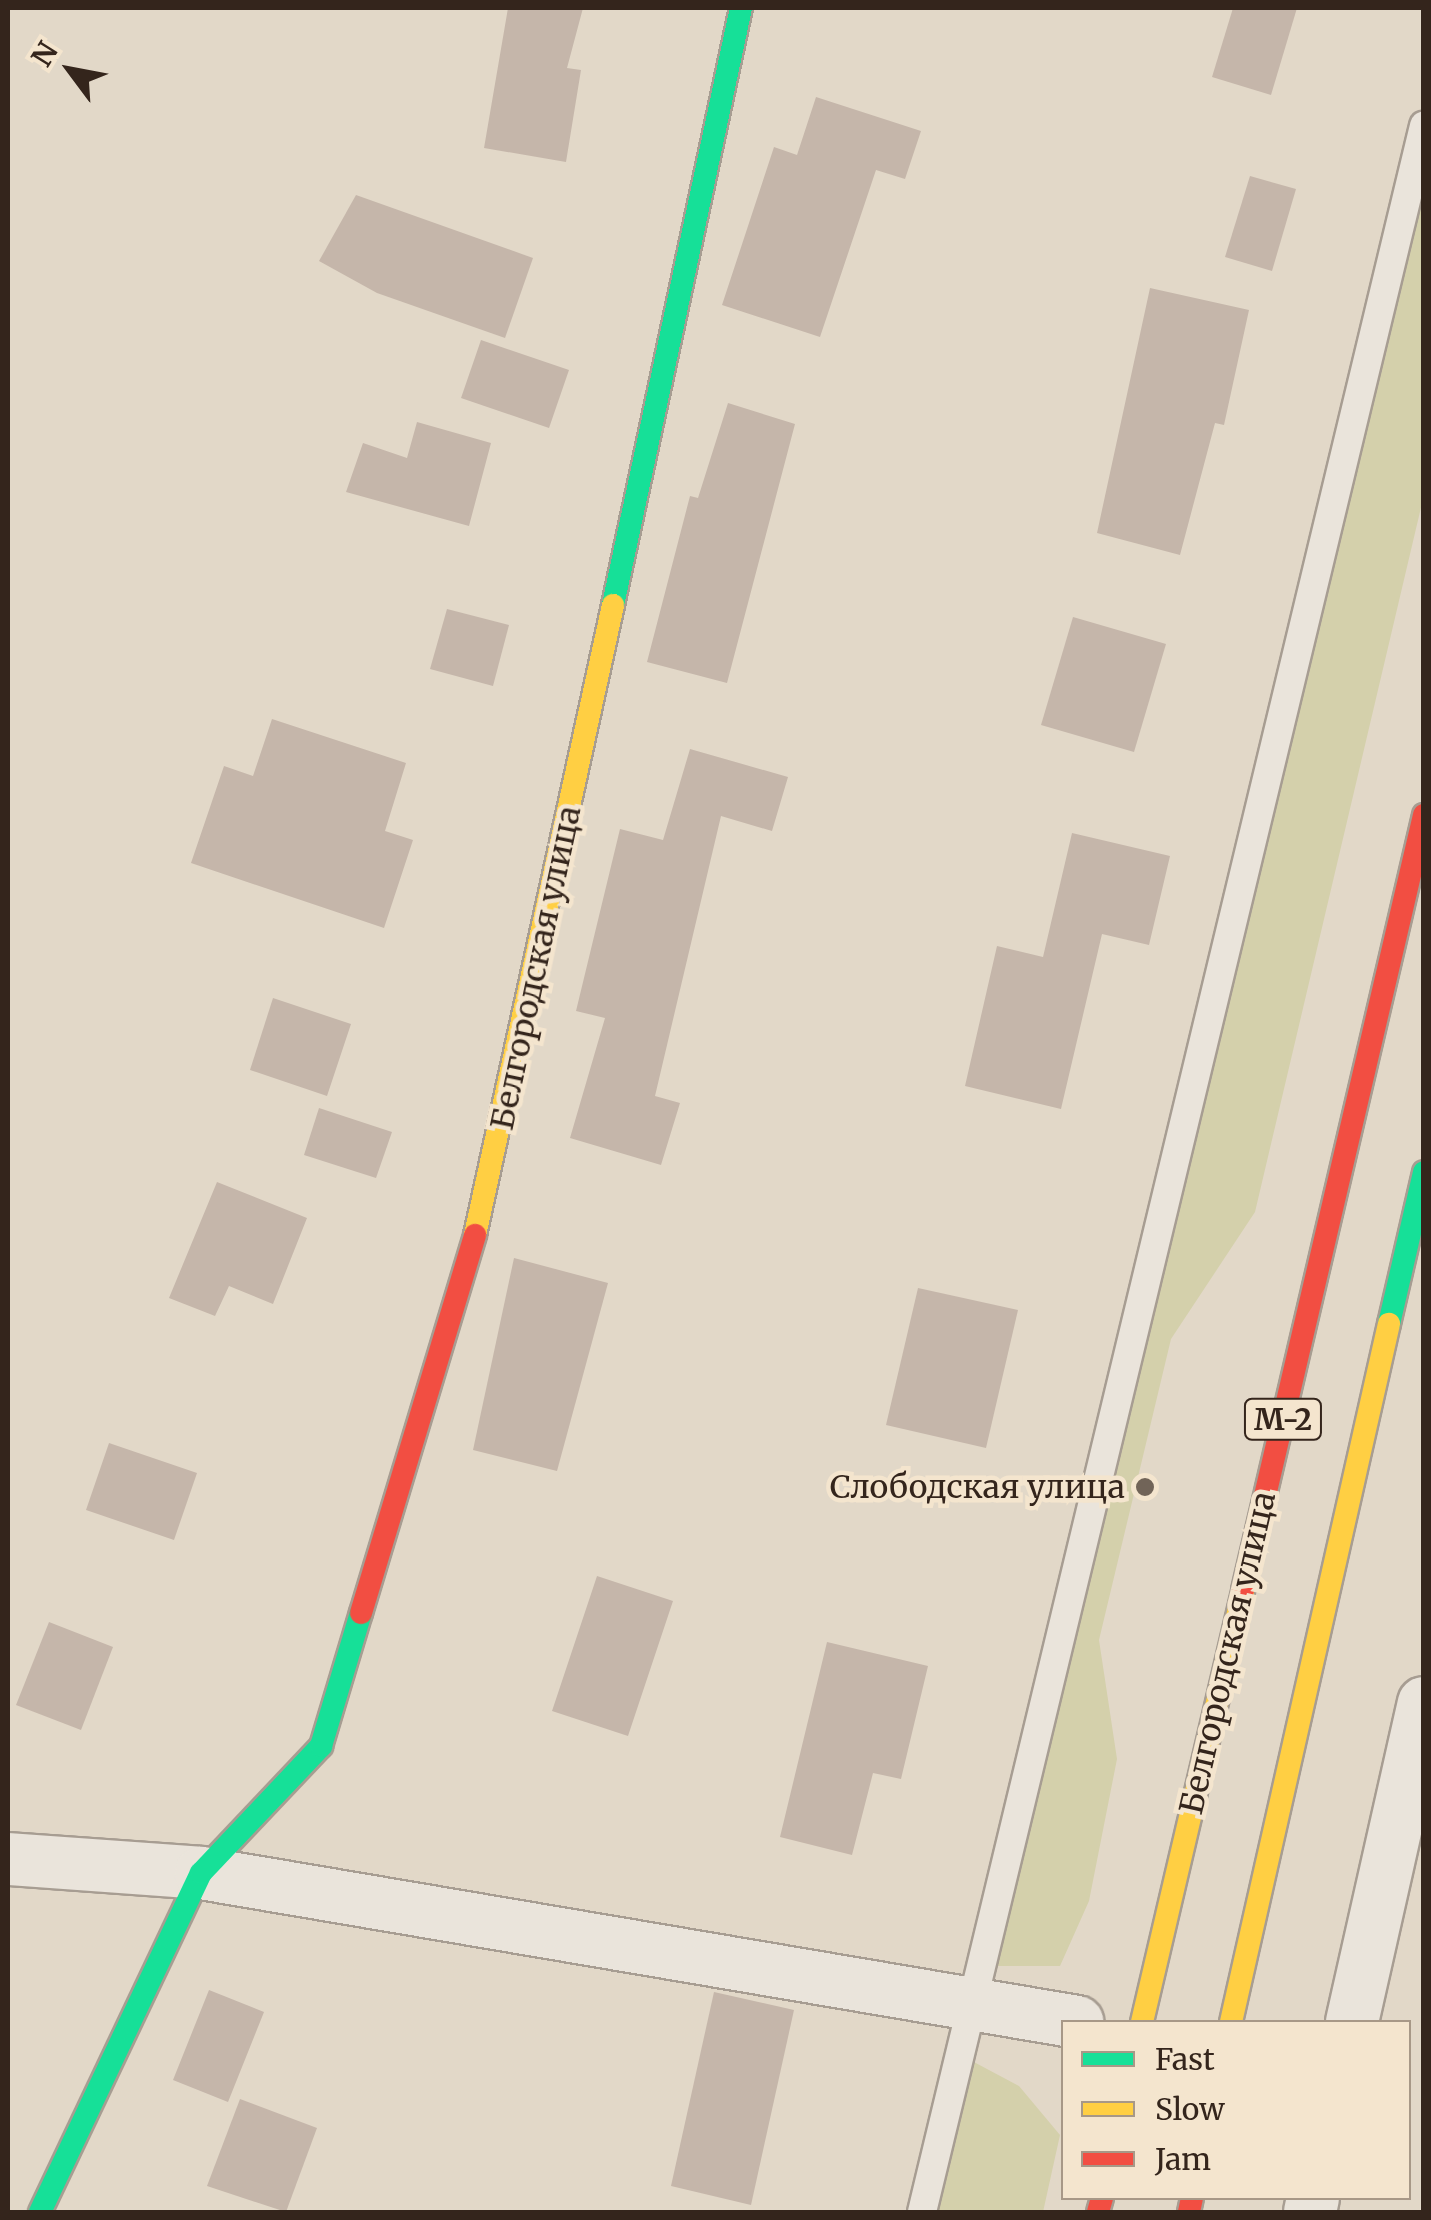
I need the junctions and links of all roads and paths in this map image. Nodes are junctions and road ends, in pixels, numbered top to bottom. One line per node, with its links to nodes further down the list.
1 (740, 8): 7 (street, Белгородская улица)
2 (1424, 126): 8 (lane)
3 (1424, 816): 10 (street, Белгородская улица / М-2)
4 (1424, 1172): 11 (street, М-2)
5 (1424, 1703): 12 (street)
6 (8, 1859): 7 (street)
7 (201, 1873): 8 (street); 13 (street, Белгородская улица)
8 (972, 1999): 9 (street); 14 (lane)
9 (1068, 2020)
10 (1142, 2020)
11 (1231, 2020)
12 (1352, 2020)
13 (40, 2212)
14 (922, 2212)

